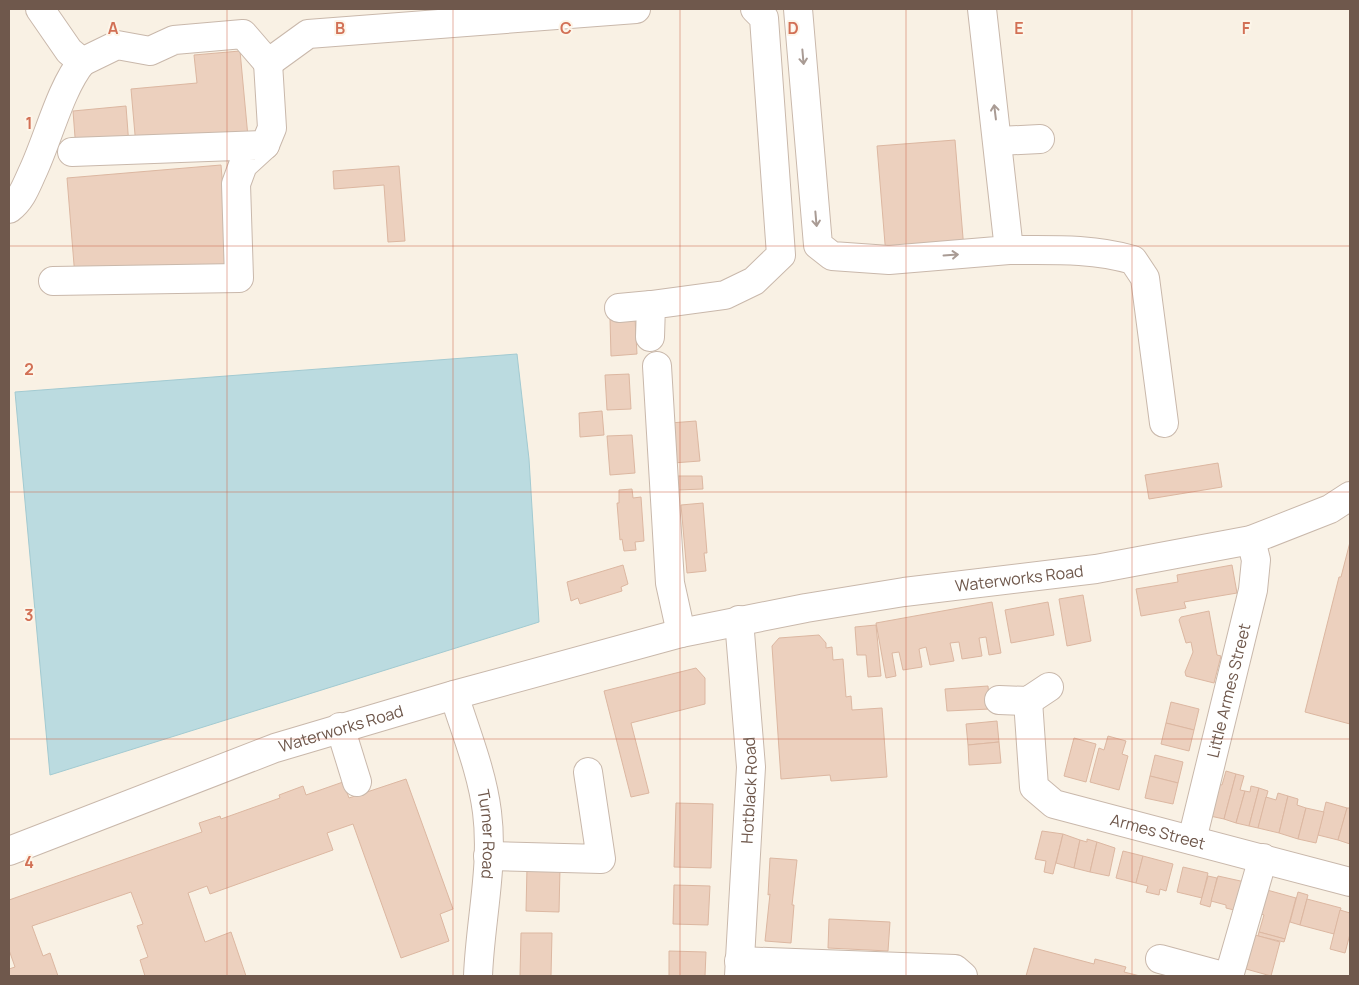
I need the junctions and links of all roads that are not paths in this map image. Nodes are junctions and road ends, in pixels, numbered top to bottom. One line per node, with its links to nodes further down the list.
1 (40, 9): 6 (street)
2 (636, 9): 7 (street)
3 (755, 9): 15 (street)
4 (798, 9): 13 (street, one-way to 13)
5 (982, 9): 9 (street, one-way to 5)
6 (82, 62): 7 (street); 12 (street)
7 (268, 63): 10 (street)
8 (1040, 139): 9 (street)
9 (998, 141): 13 (street)
10 (265, 145): 11 (street); 14 (street)
11 (72, 152)
12 (9, 209)
13 (1009, 250): 19 (street)
14 (53, 281)
15 (651, 305): 16 (street); 17 (street)
16 (619, 308)
17 (650, 337)
18 (657, 366): 23 (street)
19 (1164, 423)
20 (1350, 496): 21 (street, Waterworks Road)
21 (1251, 540): 22 (street, Waterworks Road); 29 (street, Little Armes Street)
22 (739, 620): 23 (street, Waterworks Road); 35 (street, Hotblack Road)
23 (681, 633): 24 (street, Waterworks Road)
24 (454, 695): 26 (street, Waterworks Road); 31 (street, Turner Road)
25 (999, 700): 29 (street, Armes Street)
26 (340, 728): 28 (street); 30 (street, Waterworks Road)
27 (588, 772): 31 (street)
28 (357, 782)
29 (1192, 840): 32 (street, Armes Street)
30 (9, 851)
31 (488, 856): 36 (street, Turner Road)
32 (1263, 858): 33 (street, Armes Street); 39 (street)
33 (1350, 882)
34 (1160, 959): 38 (street)
35 (739, 969): 37 (street, Hotblack Road)
36 (478, 976)
37 (962, 976)
38 (1223, 976)
39 (1229, 976)

